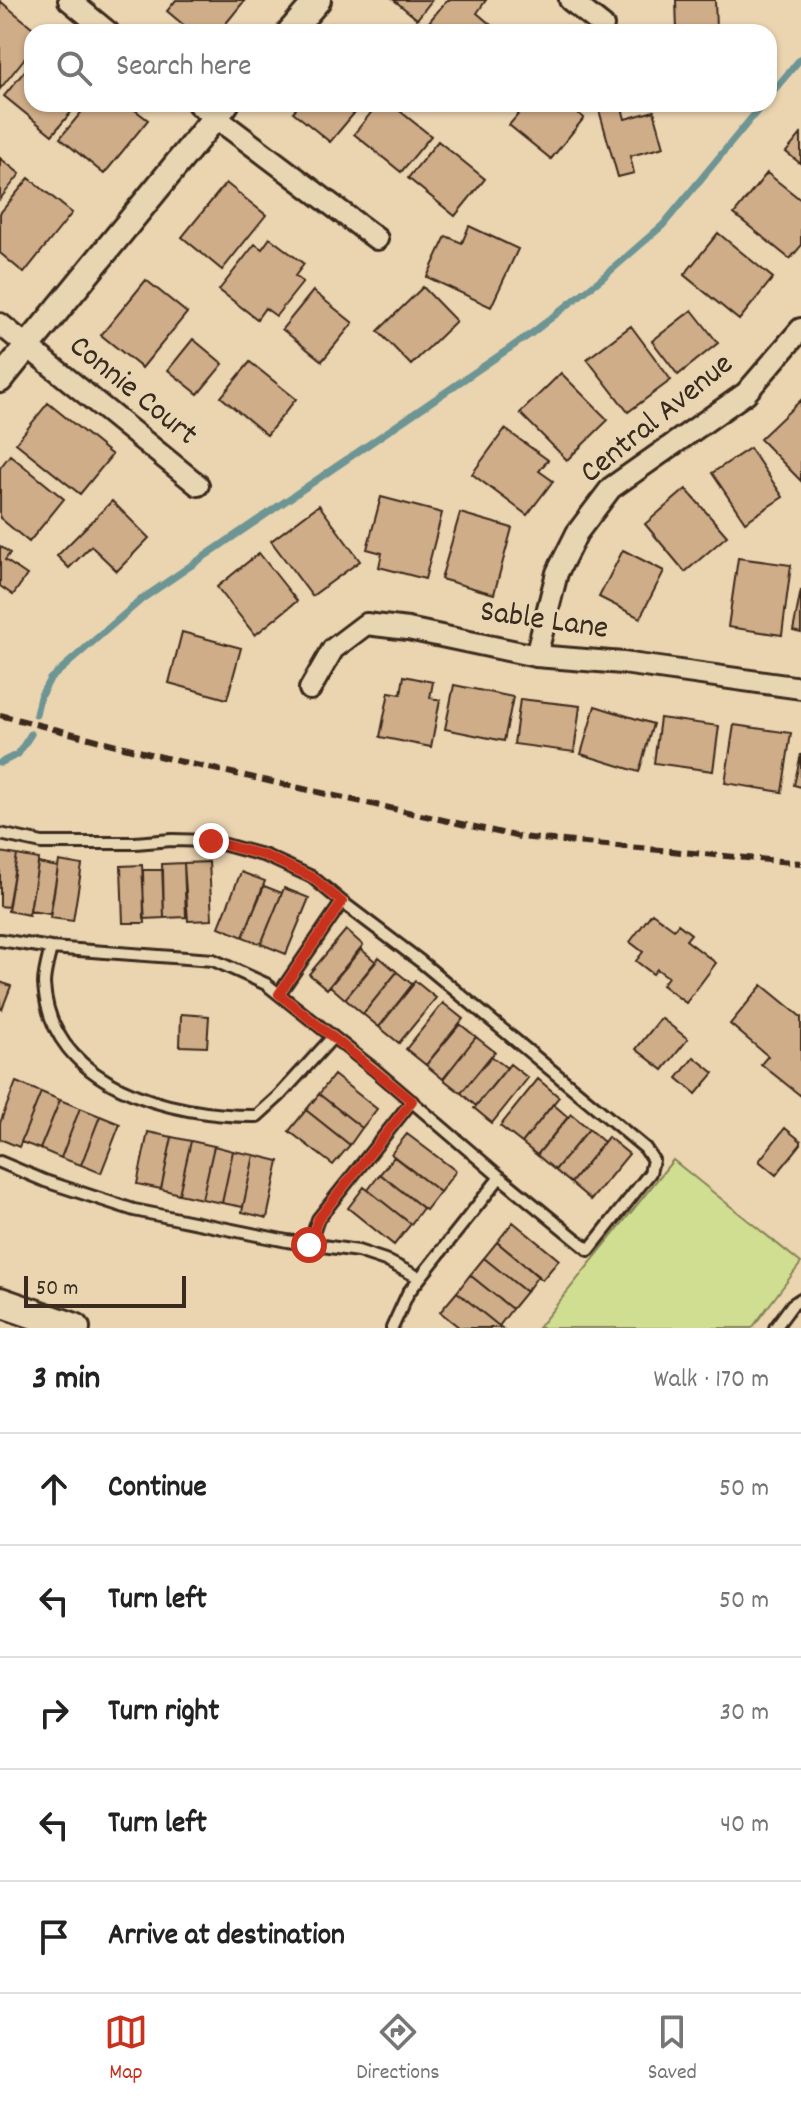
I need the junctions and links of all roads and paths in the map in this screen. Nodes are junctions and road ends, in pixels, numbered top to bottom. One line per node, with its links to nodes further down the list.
1 (69, 0): 4 (street)
2 (318, 0): 5 (street)
3 (570, 0): 6 (street)
4 (98, 24)
5 (297, 24)
6 (600, 24)
7 (210, 112): 12 (street)
8 (218, 112): 9 (street)
9 (377, 239)
10 (0, 324): 12 (street, Connie Court)
11 (801, 329): 15 (street, Central Avenue)
12 (27, 344): 13 (street); 14 (street, Connie Court)
13 (0, 380)
14 (198, 485)
15 (536, 656): 16 (street, Sable Lane); 17 (street, Sable Lane)
16 (801, 688)
17 (310, 689)
18 (0, 834): 19 (lane)
19 (342, 902): 22 (lane); 26 (lane)
20 (0, 940): 21 (lane)
21 (51, 948): 22 (lane); 23 (lane)
22 (279, 994): 23 (lane)
23 (333, 1037): 24 (lane)
24 (412, 1101): 26 (lane); 27 (lane)
25 (0, 1162): 27 (lane)
26 (500, 1177): 28 (lane)
27 (309, 1245): 28 (lane)
28 (420, 1278): 32 (lane)
29 (801, 1299): 33 (lane)
30 (0, 1302): 31 (main road)
31 (75, 1328)
32 (392, 1328)
33 (775, 1328)

